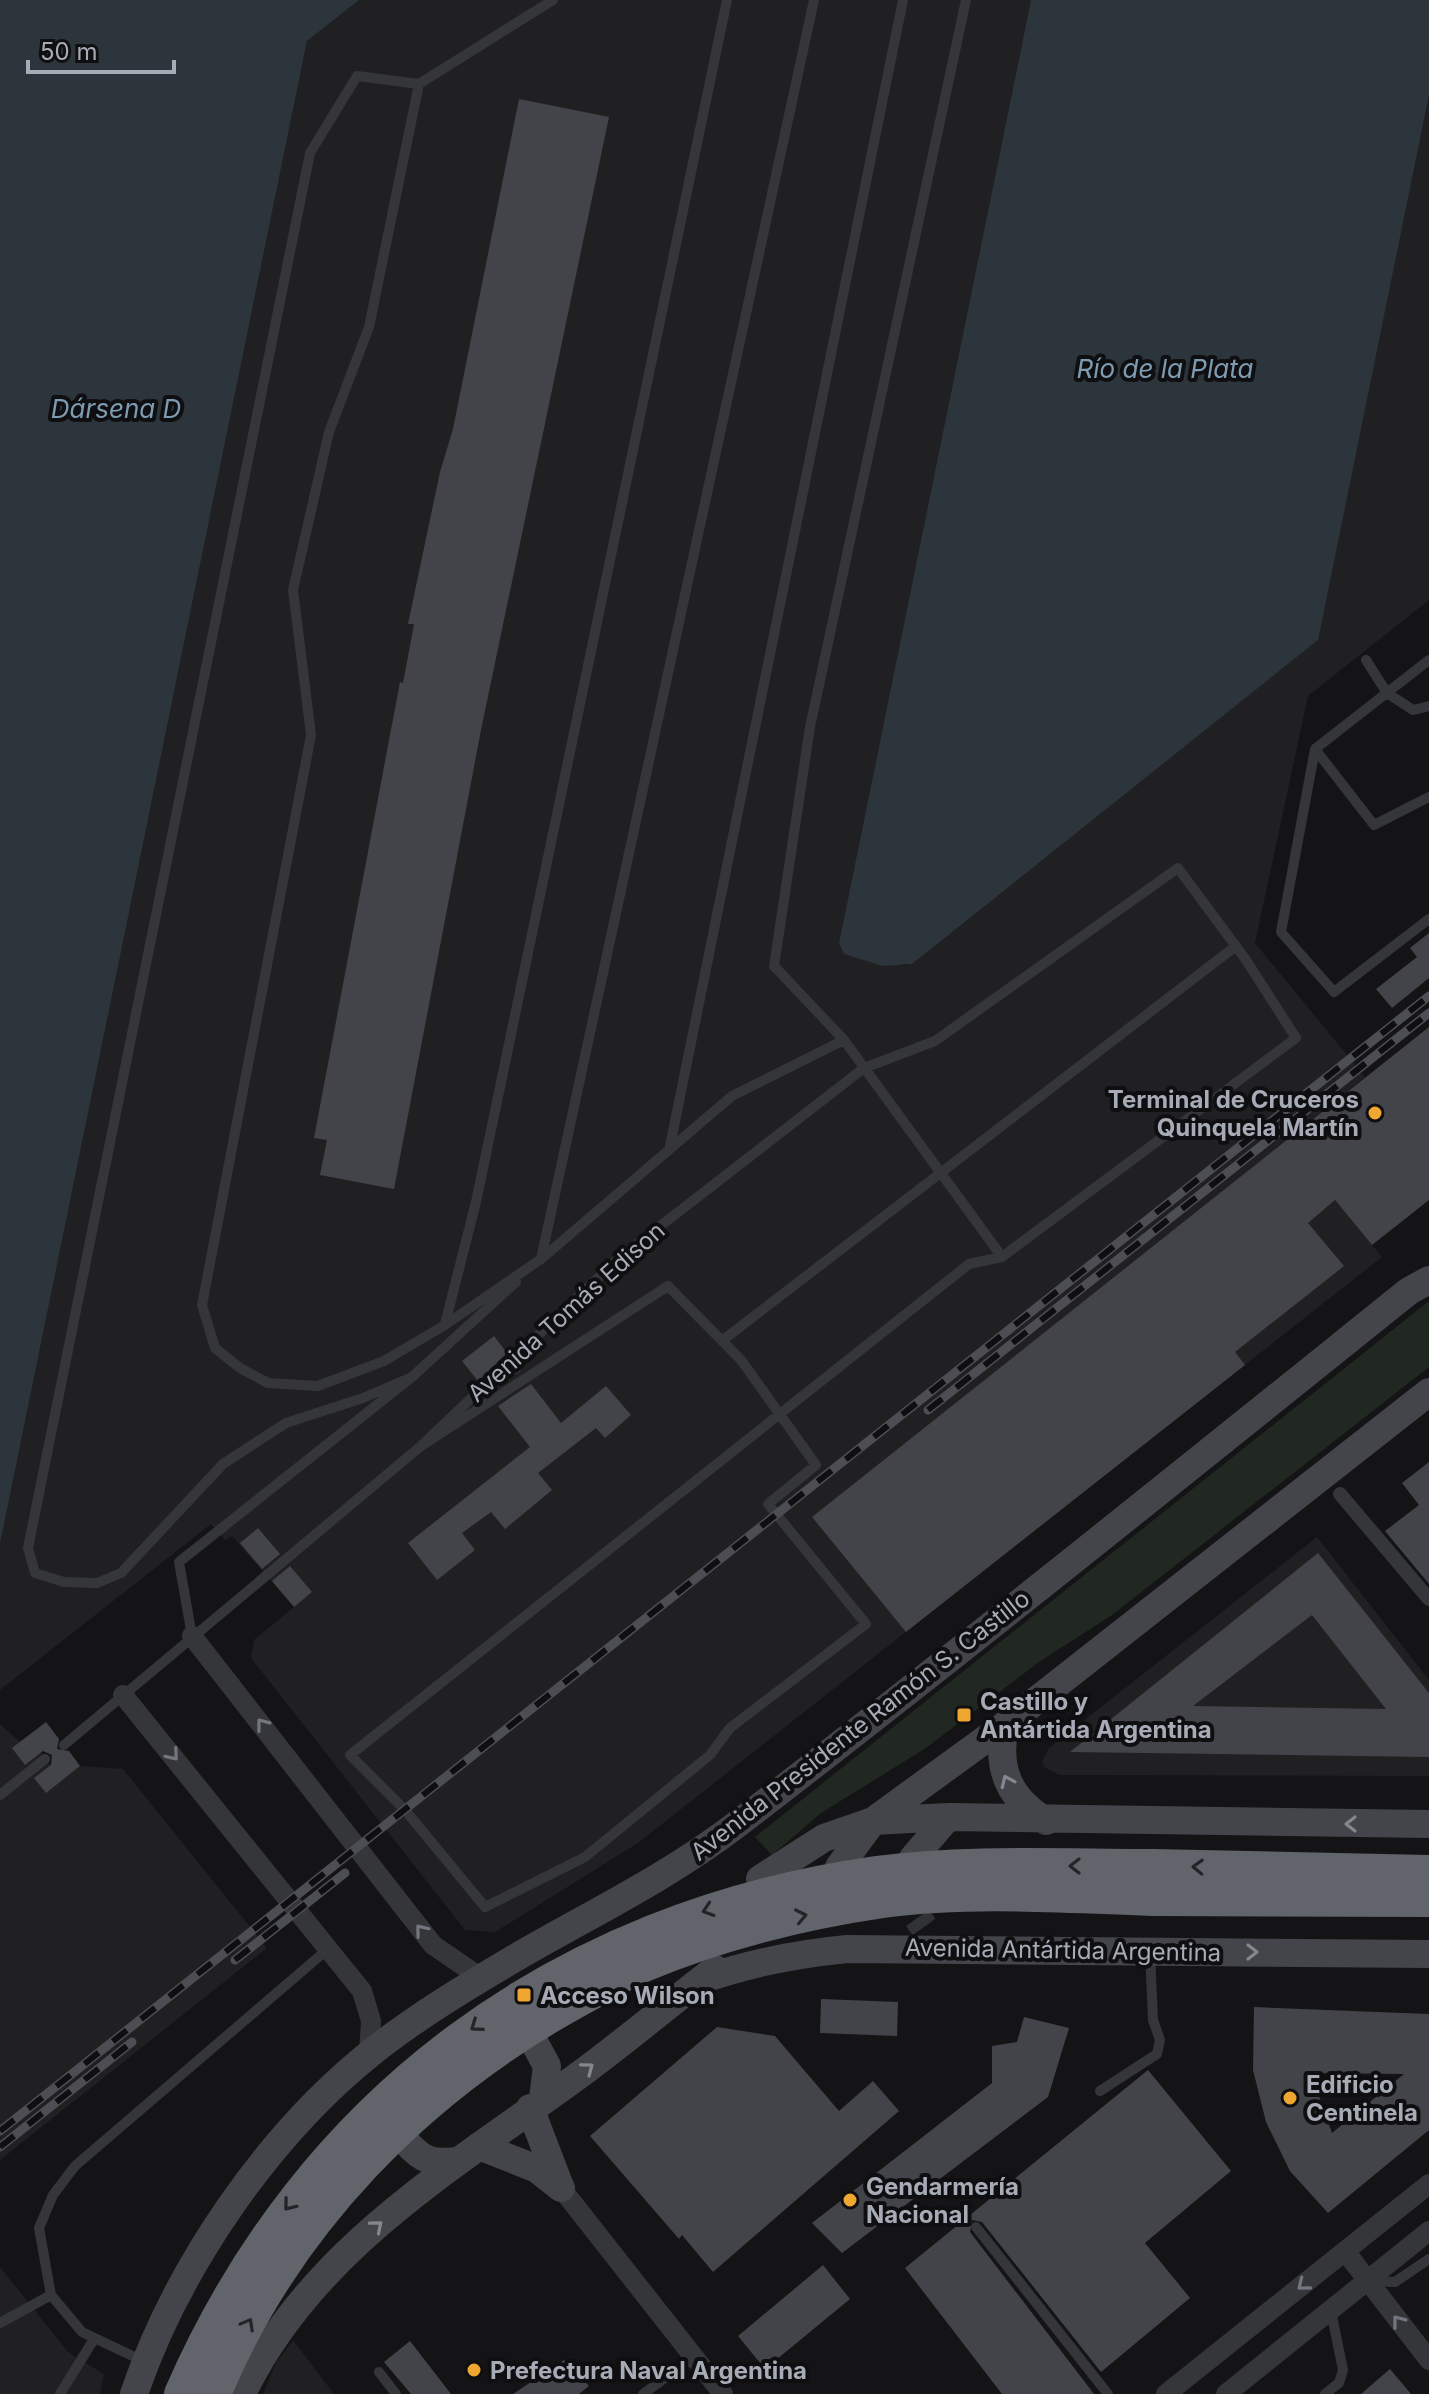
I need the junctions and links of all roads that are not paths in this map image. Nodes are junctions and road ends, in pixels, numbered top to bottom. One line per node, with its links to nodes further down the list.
1 (553, 0): 6 (lane)
2 (727, 0): 22 (lane)
3 (814, 0): 20 (lane)
4 (903, 0): 17 (lane)
5 (966, 0): 15 (lane)
6 (419, 84): 22 (lane); 24 (lane)
7 (1366, 660): 9 (lane)
8 (1429, 660): 9 (lane)
9 (1387, 693): 10 (lane); 11 (lane)
10 (1429, 706)
11 (1315, 749): 12 (lane); 13 (lane)
12 (1429, 797)
13 (1429, 919)
14 (1236, 946): 16 (lane, Avenida Tomás Edison); 18 (lane); 19 (lane)
15 (844, 1040): 16 (lane); 17 (lane)
16 (864, 1068): 18 (lane); 27 (lane, Avenida Tomás Edison)
17 (670, 1146): 20 (lane)
18 (940, 1172): 19 (lane); 23 (lane)
19 (1002, 1257): 26 (lane)
20 (541, 1259): 22 (lane); 24 (lane)
21 (1429, 1280): 52 (main road, Avenida Presidente Ramón S. Castillo)
22 (445, 1325)
23 (723, 1340): 26 (lane); 27 (lane)
24 (412, 1377): 30 (lane)
25 (1429, 1392): 32 (main road)
26 (779, 1416): 26 (lane)
27 (421, 1446): 30 (lane, Avenida Tomás Edison)
28 (1340, 1494): 29 (street)
29 (1429, 1599)
30 (192, 1636): 31 (lane, Avenida Tomás Edison); 52 (street, one-way to 30)
31 (123, 1695): 33 (lane, Avenida Tomás Edison); 48 (street, one-way to 48)
32 (1005, 1725): 37 (main road); 38 (main road, one-way to 32)
33 (64, 1745)
34 (45, 1759): 35 (lane)
35 (0, 1795)
36 (948, 1817): 37 (main road); 38 (main road); 40 (main road)
37 (873, 1821): 42 (main road); 44 (main road)
38 (1046, 1821): 39 (main road, one-way to 38)
39 (1429, 1824)
40 (913, 1858)
41 (1429, 1861): 43 (highway)
42 (839, 1867)
43 (1298, 1870): 45 (highway, one-way to 45); 46 (highway)
44 (760, 1879)
45 (1154, 1882): 46 (highway); 77 (highway, one-way to 77, bridge); 78 (highway, one-way to 45, bridge)
46 (1425, 1894)
47 (924, 1927): 49 (main road)
48 (329, 1948): 54 (street); 67 (lane)
49 (950, 1948): 50 (main road, Avenida Antártida Argentina); 56 (main road, Avenida Antártida Argentina, one-way to 49)
50 (1150, 1951): 51 (main road, Avenida Antártida Argentina, one-way to 51); 55 (lane)
51 (1429, 1954)
52 (481, 1978): 54 (main road, Avenida Presidente Ramón S. Castillo)
53 (534, 2042): 56 (main road)
54 (369, 2054): 73 (main road, Avenida Presidente Ramón S. Castillo)
55 (1100, 2091)
56 (536, 2103): 58 (main road); 61 (main road)
57 (407, 2143): 59 (main road)
58 (479, 2146): 59 (main road); 61 (main road)
59 (455, 2161): 79 (main road, one-way to 59)
60 (1429, 2184): 64 (street)
61 (561, 2188): 71 (street)
62 (976, 2227): 83 (lane)
63 (1429, 2231): 66 (street)
64 (1345, 2251): 66 (street); 84 (street, one-way to 84)
65 (1429, 2259): 66 (lane)
66 (1368, 2281): 68 (street); 72 (street, one-way to 66)
67 (51, 2295): 69 (lane); 70 (lane)
68 (1331, 2311): 85 (street); 86 (lane)
69 (0, 2323)
70 (94, 2339): 73 (lane); 75 (lane)
71 (694, 2357): 81 (lane); 82 (street)
72 (1429, 2360)
73 (145, 2362): 76 (main road, Avenida Presidente Ramón S. Castillo)
74 (379, 2372): 80 (lane)
75 (60, 2394)
76 (134, 2394)
77 (181, 2394)
78 (214, 2394)
79 (242, 2394)
80 (396, 2394)
81 (643, 2394)
82 (723, 2394)
83 (1108, 2394)
84 (1166, 2394)
85 (1226, 2394)
86 (1325, 2394)

